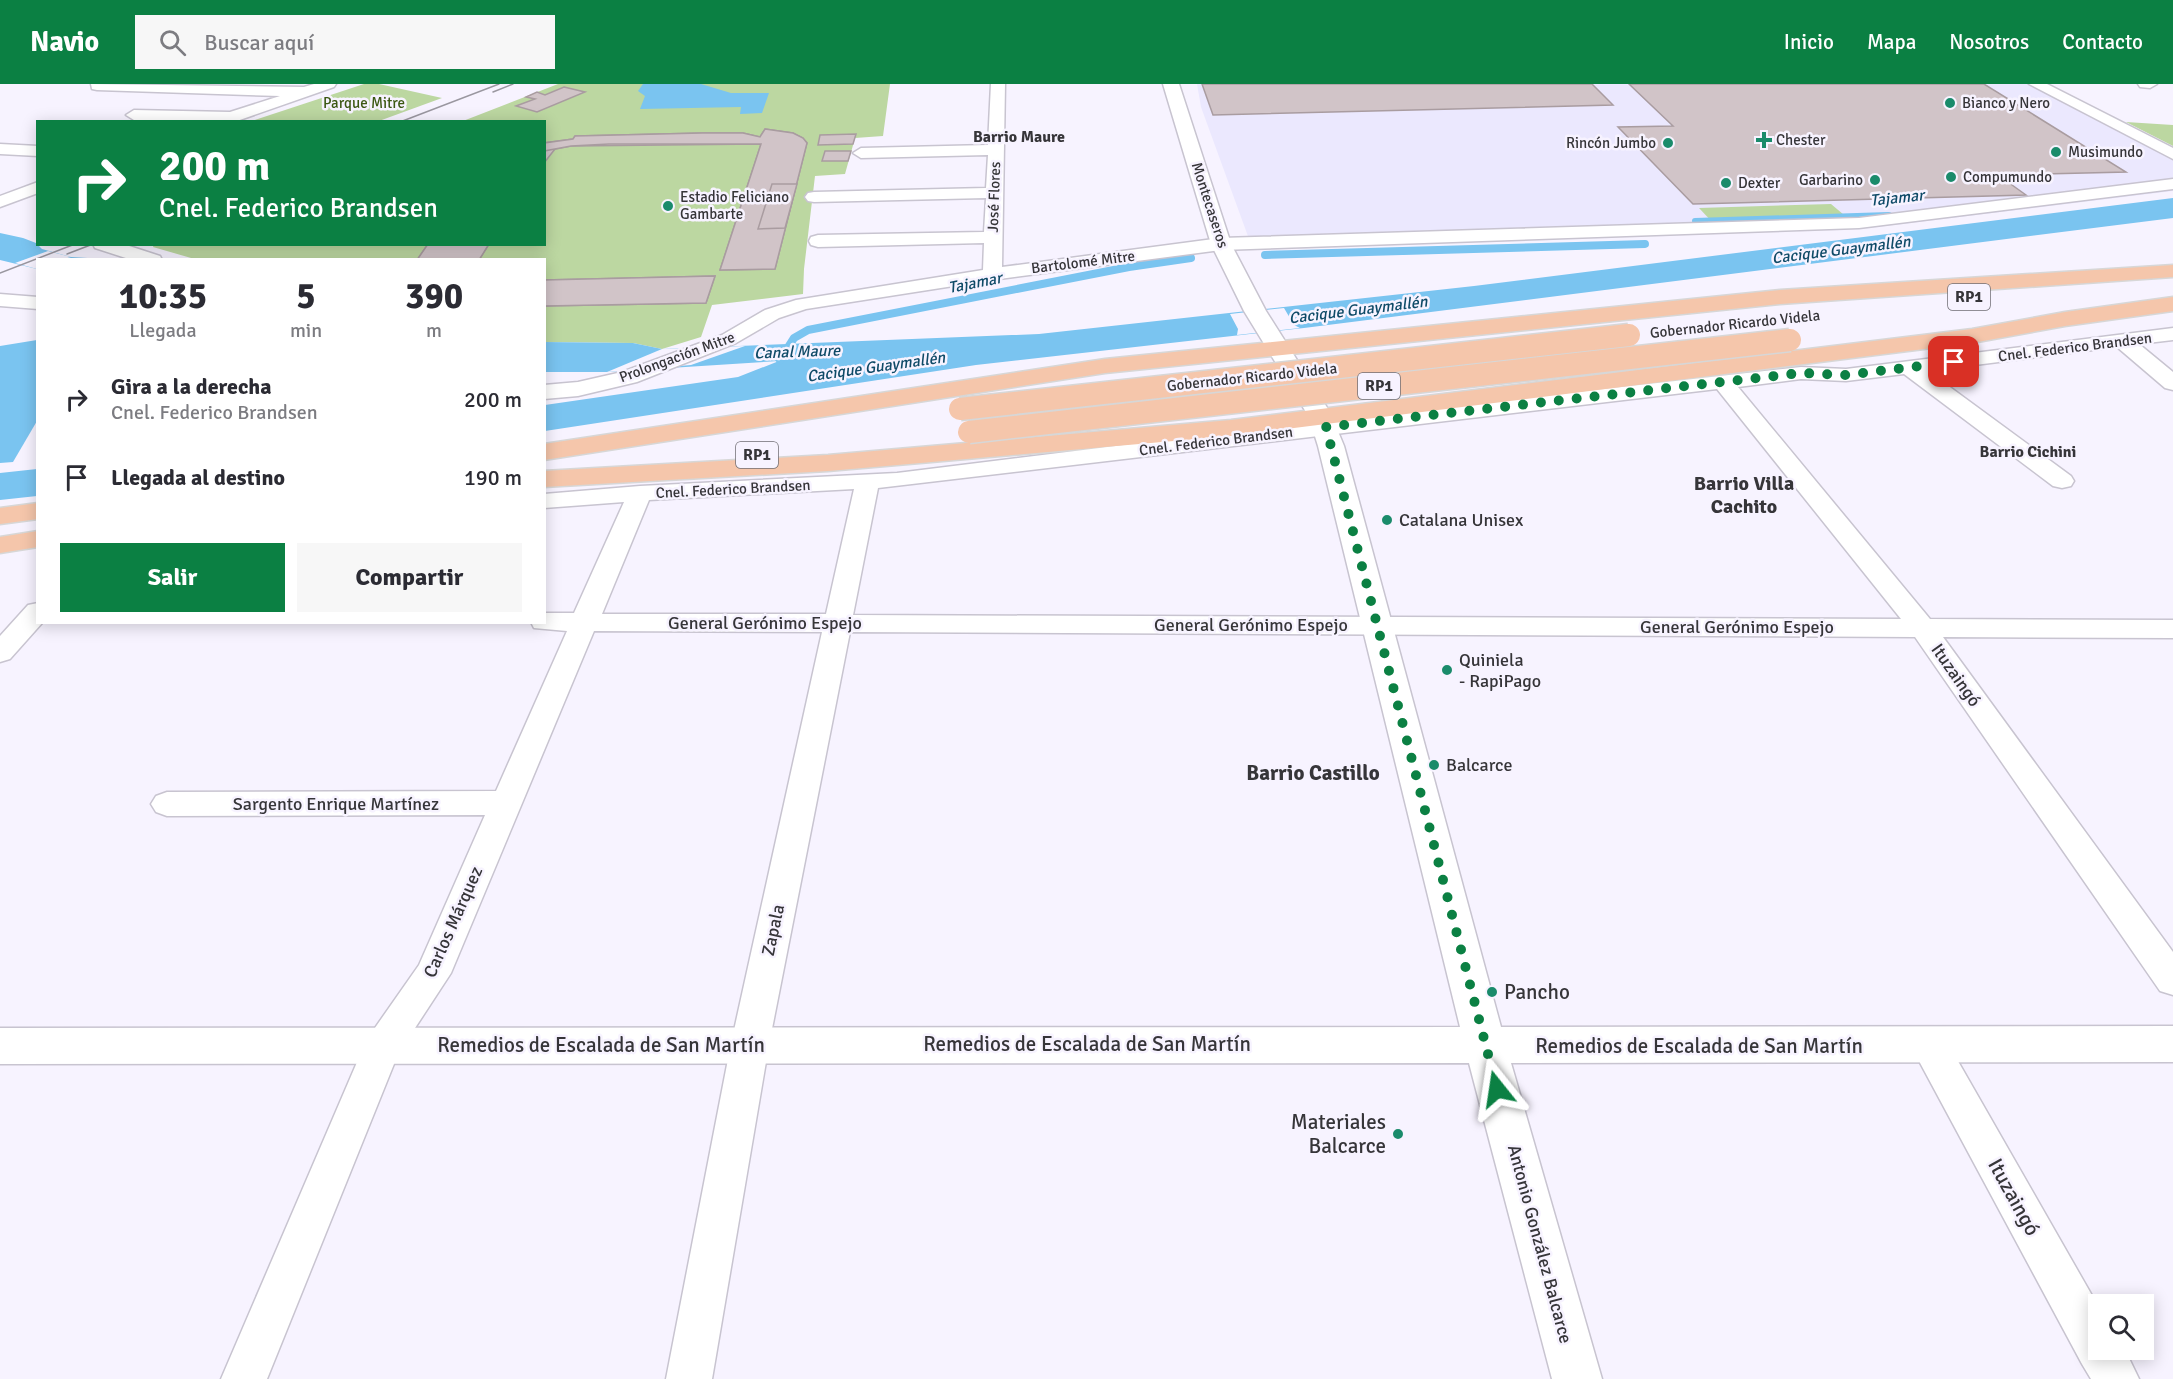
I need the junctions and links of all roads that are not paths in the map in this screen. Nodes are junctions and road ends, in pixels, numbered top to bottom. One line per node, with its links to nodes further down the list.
1 (329, 84): 8 (street)
2 (998, 84): 12 (street, José Flores)
3 (1171, 84): 23 (street, Montecaseros)
4 (2036, 84): 15 (street)
5 (2145, 84): 6 (street)
6 (2151, 84)
7 (97, 86): 8 (street)
8 (305, 92): 10 (street)
9 (134, 115): 10 (street)
10 (224, 119)
11 (0, 150): 13 (street)
12 (996, 150): 14 (street); 18 (street, José Flores)
13 (36, 151)
14 (861, 153)
15 (2173, 154)
16 (2173, 184): 23 (street, Bartolomé Mitre)
17 (36, 188): 20 (street)
18 (994, 193): 19 (street); 21 (street, José Flores)
19 (814, 196)
20 (0, 202)
21 (993, 237): 22 (street); 27 (street, José Flores)
22 (818, 241)
23 (1221, 244): 27 (street, Bartolomé Mitre); 34 (street, Montecaseros)
24 (108, 246): 25 (street)
25 (147, 258)
26 (2173, 273): 33 (highway, Gobernador Ricardo Videla / RP1); 34 (highway)
27 (992, 274): 31 (street, Bartolomé Mitre)
28 (2173, 299): 42 (highway, Gobernador Ricardo Videla / RP1, bridge)
29 (0, 300): 30 (street)
30 (36, 303)
31 (803, 304): 41 (street, Prolongación Mitre)
32 (2173, 304): 43 (highway)
33 (1800, 316)
34 (1266, 328): 43 (street, Antonio González Balcarce); 44 (highway)
35 (1647, 333): 42 (highway, Gobernador Ricardo Videla / RP1, bridge)
36 (2173, 334): 37 (street, Cnel. Federico Brandsen)
37 (2122, 341): 38 (street, Cnel. Federico Brandsen); 40 (street)
38 (1908, 367): 39 (street, Cnel. Federico Brandsen); 48 (street)
39 (1723, 382): 43 (street, Cnel. Federico Brandsen); 61 (street, Ituzaingó)
40 (2173, 383)
41 (546, 392)
42 (964, 421): 45 (highway, Gobernador Ricardo Videla / RP1); 47 (highway, Gobernador Ricardo Videla / RP1)
43 (1324, 422): 46 (highway); 49 (street, Cnel. Federico Brandsen); 60 (street, Antonio González Balcarce)
44 (546, 453)
45 (546, 453)
46 (546, 479)
47 (546, 479)
48 (2062, 481)
49 (867, 483): 50 (street, Cnel. Federico Brandsen); 59 (street, Zapala)
50 (640, 493): 51 (street, Cnel. Federico Brandsen); 58 (street, Carlos Márquez)
51 (546, 501)
52 (36, 511): 53 (highway)
53 (0, 516)
54 (36, 539): 55 (highway)
55 (0, 545)
56 (36, 613): 63 (street)
57 (546, 622): 58 (street, General Gerónimo Espejo)
58 (584, 622): 59 (street, General Gerónimo Espejo); 65 (street, Carlos Márquez)
59 (836, 623): 60 (street, General Gerónimo Espejo); 67 (street, Zapala)
60 (1376, 626): 61 (street, General Gerónimo Espejo); 69 (street, Antonio González Balcarce)
61 (1922, 627): 62 (street, General Gerónimo Espejo); 66 (street, Ituzaingó)
62 (2173, 629)
63 (0, 652)
64 (167, 804): 65 (street, Sargento Enrique Martínez)
65 (505, 804): 71 (street, Carlos Márquez)
66 (2173, 980)
67 (750, 1044): 69 (street, Remedios de Escalada de San Martín); 71 (street, Remedios de Escalada de San Martín); 76 (street, Zapala)
68 (2173, 1044): 72 (street, Remedios de Escalada de San Martín)
69 (1485, 1045): 72 (street, Remedios de Escalada de San Martín); 77 (street, Antonio González Balcarce)
70 (0, 1046): 71 (street, Remedios de Escalada de San Martín)
71 (383, 1046): 75 (street, Carlos Márquez)
72 (1930, 1046): 73 (street, Ituzaingó)
73 (2088, 1329)
74 (2105, 1360): 78 (street, Ituzaingó)
75 (244, 1379)
76 (689, 1379)
77 (1577, 1379)
78 (2116, 1379)

